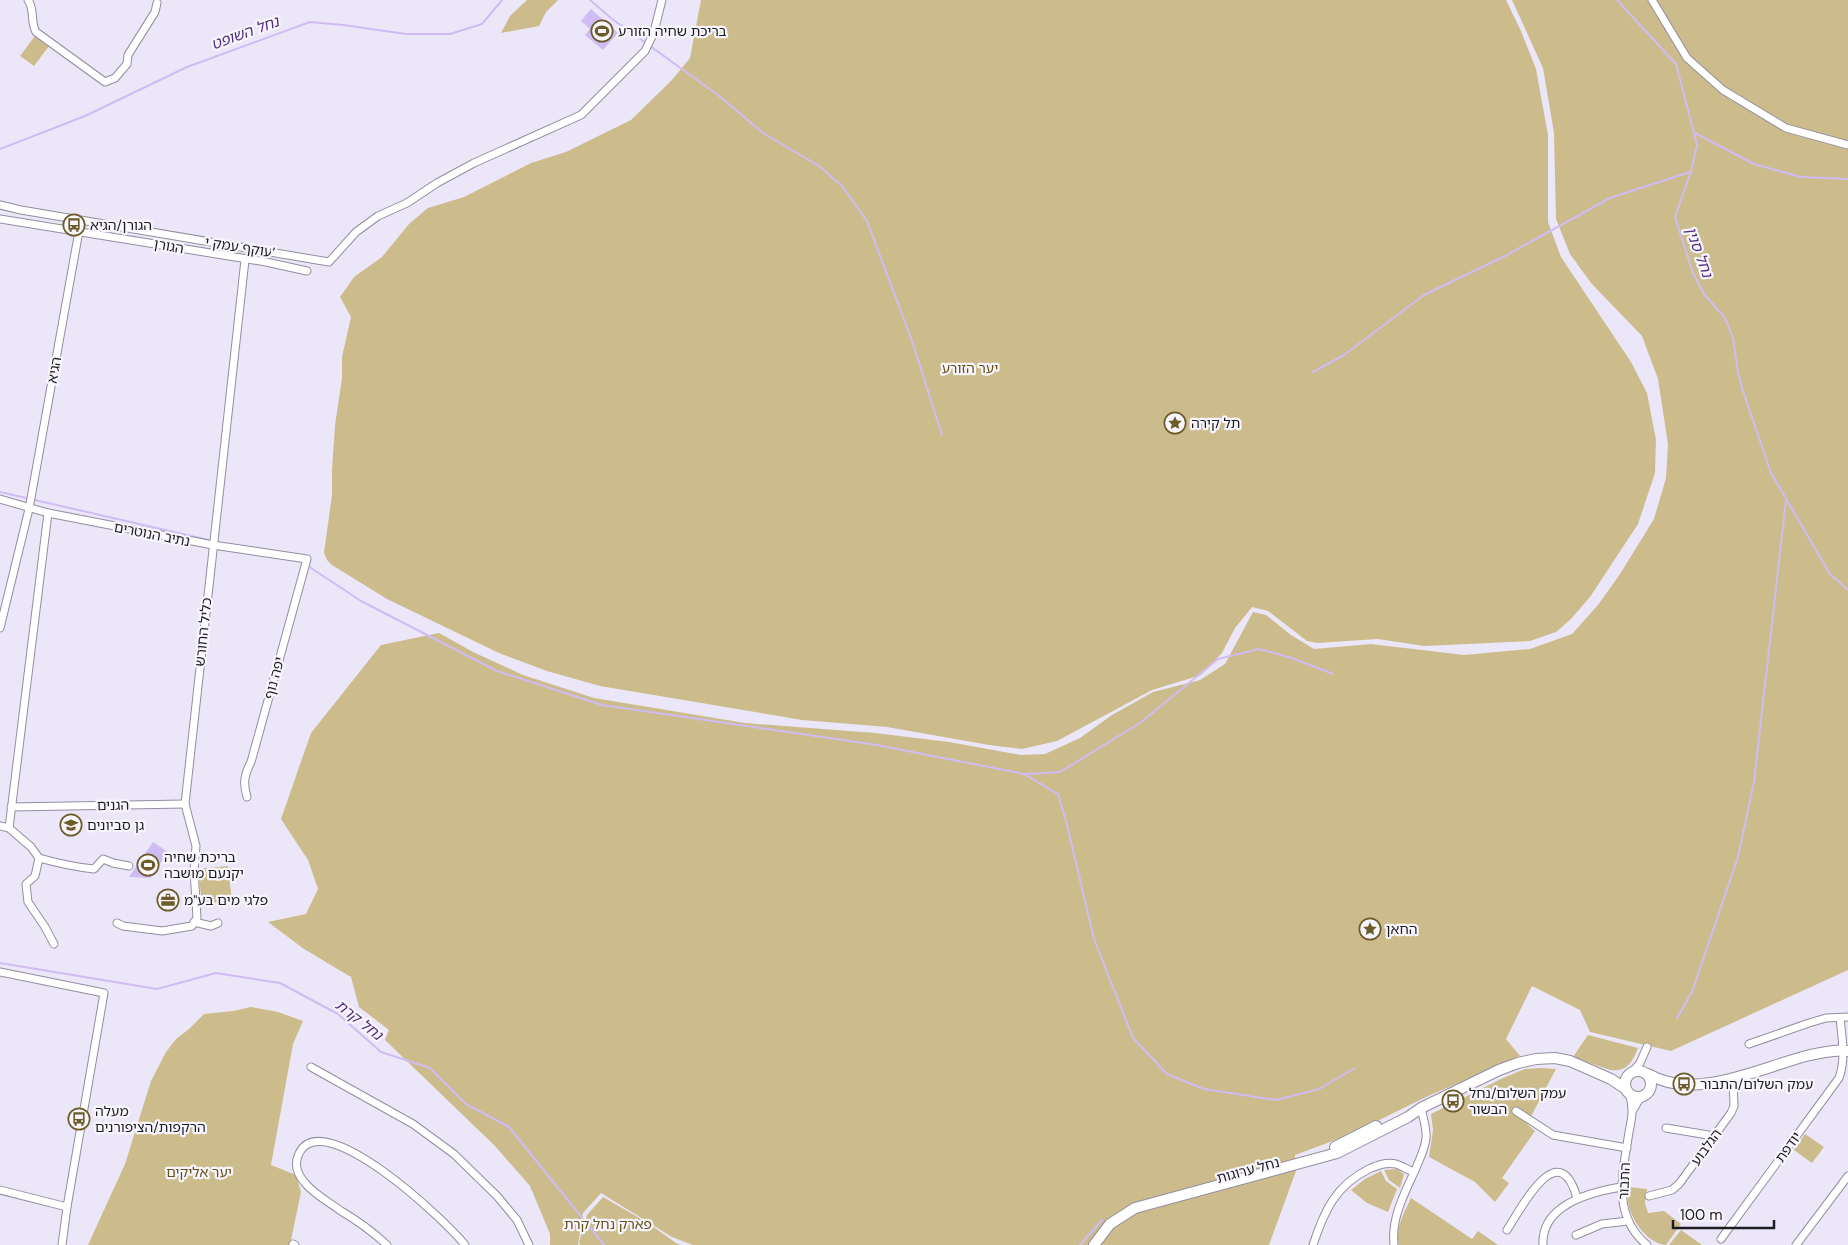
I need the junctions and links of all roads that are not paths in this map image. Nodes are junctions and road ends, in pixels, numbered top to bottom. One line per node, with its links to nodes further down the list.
1 (28, 0): 4 (street)
2 (662, 0): 6 (street, עוקף עמק י’)
3 (1652, 0): 5 (street)
4 (157, 2)
5 (1848, 145)
6 (0, 205)
7 (0, 219): 8 (street, הגורן)
8 (79, 231): 9 (street, הגורן); 12 (street, הגיא)
9 (246, 260): 10 (street, הגורן); 14 (street, כליל החורש)
10 (307, 271)
11 (0, 499): 12 (street, נתיב הנוטרים)
12 (29, 509): 13 (street, נתיב הנוטרים); 16 (street, הגיא)
13 (48, 514): 14 (street, נתיב הנוטרים); 19 (street)
14 (213, 545): 15 (street, נתיב הנוטרים); 18 (street, כליל החורש)
15 (307, 559): 17 (street, יפה נוף)
16 (0, 628)
17 (247, 797)
18 (185, 804): 19 (street, הגנים); 24 (street, כליל החורש)
19 (11, 807): 21 (street)
20 (0, 826): 21 (street)
21 (9, 828): 22 (street)
22 (38, 858): 23 (street); 27 (street)
23 (129, 866)
24 (194, 922): 25 (street); 26 (street)
25 (218, 923)
26 (117, 924)
27 (54, 944)
28 (0, 972): 53 (street)
29 (1848, 1017): 30 (street)
30 (1840, 1018): 31 (street); 32 (street, יודפת)
31 (1749, 1044)
32 (1846, 1051): 37 (street); 57 (street, יודפת)
33 (311, 1067): 61 (street)
34 (1646, 1073): 35 (street); 35 (street); 38 (street); 40 (street)
35 (1630, 1074): 36 (street, נחל ערוגות); 39 (street)
36 (1604, 1076): 39 (street, נחל ערוגות); 41 (street, נחל ערוגות)
37 (1732, 1078): 38 (street); 45 (street, הגלבוע)
38 (1683, 1084): 40 (street)
39 (1628, 1091): 40 (street); 43 (street, התבור)
40 (1646, 1095): 43 (street, התבור)
41 (1420, 1108): 47 (street); 62 (street, נחל ערוגות); 63 (street, נחל ערוגות)
42 (1516, 1111): 46 (street)
43 (1633, 1111): 46 (street, התבור)
44 (1666, 1128): 45 (street)
45 (1714, 1136): 51 (street, הגלבוע)
46 (1627, 1148): 49 (street, התבור)
47 (1414, 1172): 64 (street); 65 (street)
48 (1848, 1176): 68 (street)
49 (1621, 1187): 52 (street); 54 (street, התבור)
50 (0, 1190): 53 (street)
51 (1649, 1196)
52 (1577, 1198): 55 (street); 66 (street)
53 (67, 1206): 58 (street)
54 (1628, 1221): 56 (street); 67 (street, התבור)
55 (1507, 1230)
56 (1576, 1235)
57 (1721, 1239)
58 (62, 1245)
59 (387, 1245): 60 (street)
60 (465, 1245)
61 (529, 1245)
62 (1087, 1245)
63 (1094, 1245)
64 (1313, 1245)
65 (1394, 1245)
66 (1543, 1245)
67 (1647, 1245)
68 (1796, 1245)

